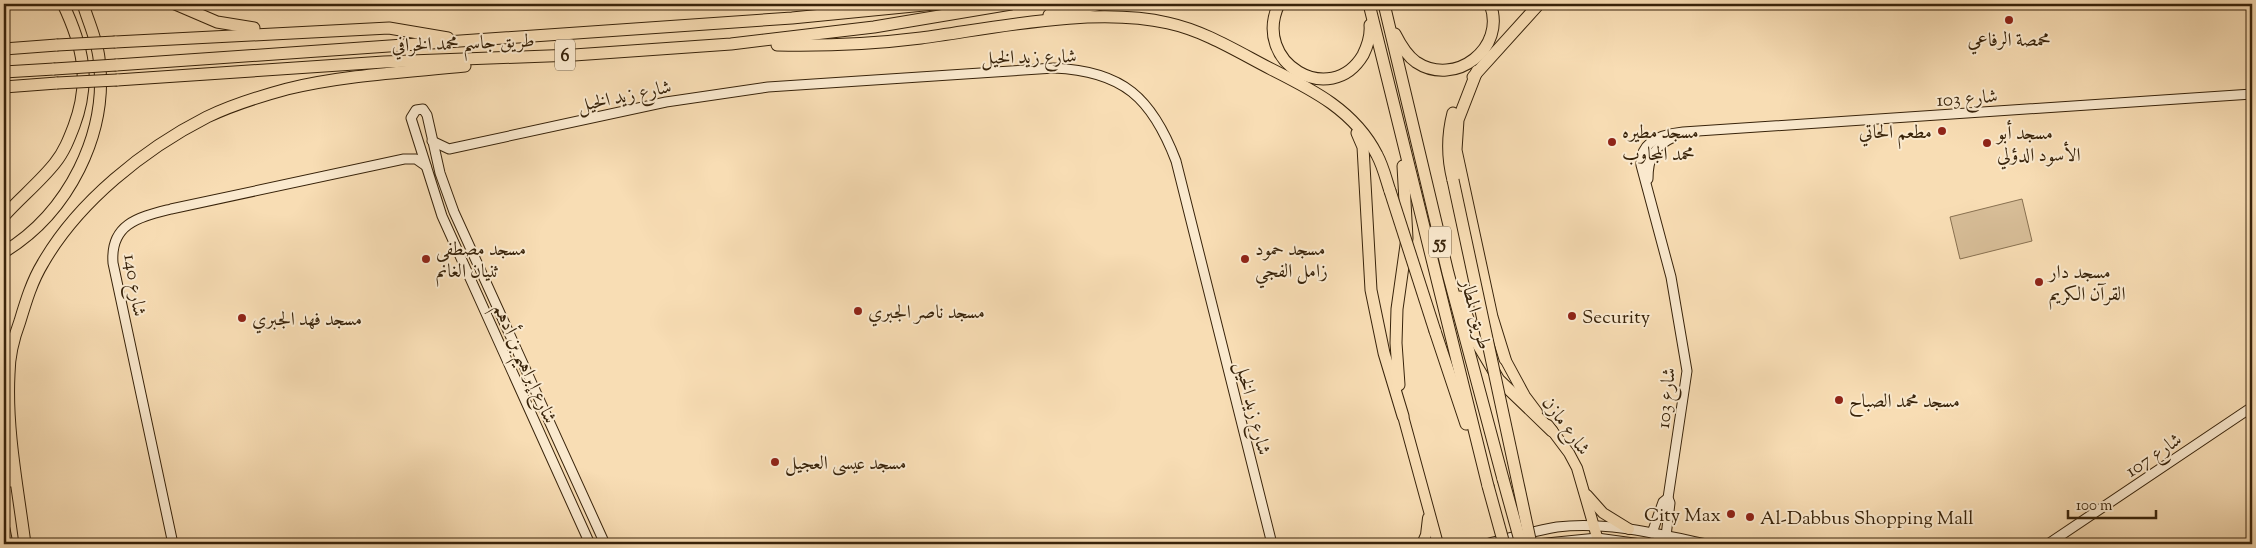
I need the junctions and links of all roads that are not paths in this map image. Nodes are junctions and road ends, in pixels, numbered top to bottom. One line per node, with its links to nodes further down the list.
1 (63, 4): 33 (highway)
2 (83, 4): 34 (highway)
3 (175, 4): 16 (highway)
4 (885, 4): 13 (highway)
5 (934, 4): 13 (highway, طريق جاسم محمد الخرافي / 6)
6 (1011, 4): 18 (highway, طريق جاسم محمد الخرافي / 6)
7 (1101, 4): 15 (highway)
8 (1279, 4): 9 (highway)
9 (1369, 4): 26 (highway, طريق المطار / 55)
10 (1384, 4): 14 (highway, طريق المطار / 55)
11 (1490, 4): 14 (highway)
12 (1539, 4): 21 (highway)
13 (860, 12): 17 (highway, طريق جاسم محمد الخرافي / 6)
14 (1388, 21): 35 (highway, طريق المطار / 55)
15 (979, 30): 18 (highway); 25 (highway)
16 (285, 32): 17 (highway); 19 (highway, bridge)
17 (464, 41): 22 (highway, طريق جاسم محمد الخرافي / 6, bridge)
18 (731, 44): 20 (highway, طريق جاسم محمد الخرافي / 6)
19 (4, 49)
20 (574, 55): 23 (highway, طريق جاسم محمد الخرافي / 6, bridge); 52 (highway)
21 (1477, 71): 36 (highway); 62 (highway, bridge)
22 (4, 72)
23 (4, 87)
24 (2252, 94): 43 (street, شارع 103)
25 (1331, 103): 38 (highway); 41 (highway, bridge)
26 (1400, 131): 38 (highway); 41 (highway, طريق المطار / 55)
27 (432, 141): 28 (street, شارع إبراهيم بن أدهم); 29 (street); 31 (street, شارع إبراهيم بن أدهم)
28 (419, 144): 30 (street); 32 (street, شارع إبراهيم بن أدهم)
29 (449, 149): 31 (street); 56 (street, شارع زيد الخيل)
30 (404, 159): 32 (street, شارع 140); 53 (street, شارع 140)
31 (438, 163): 55 (street, شارع إبراهيم بن أدهم)
32 (426, 166): 54 (street, شارع إبراهيم بن أدهم)
33 (4, 216)
34 (9, 249)
35 (1448, 273): 39 (highway); 61 (highway, طريق المطار / 55, bridge)
36 (1505, 359): 39 (main road, شارع مازن)
37 (2252, 407): 66 (street, شارع 107)
38 (1403, 416): 44 (main road)
39 (1552, 431): 42 (main road, شارع مازن)
40 (4, 450): 52 (highway)
41 (1488, 485): 60 (highway, طريق المطار / 55, bridge)
42 (1584, 491): 45 (main road, شارع مازن); 47 (main road)
43 (1668, 498): 48 (street, شارع 103); 49 (street, شارع 103)
44 (1427, 508): 57 (main road); 58 (main road)
45 (1594, 526): 47 (street); 50 (main road, شارع مازن); 59 (street)
46 (4, 529): 51 (highway)
47 (1629, 529): 48 (street)
48 (1652, 533): 49 (street)
49 (1666, 536): 65 (street)
50 (1598, 541): 63 (street); 64 (street)
51 (7, 544)
52 (25, 544)
53 (172, 544)
54 (590, 544)
55 (605, 544)
56 (1272, 544)
57 (1422, 544)
58 (1438, 544)
59 (1486, 544)
60 (1504, 544)
61 (1521, 544)
62 (1531, 544)
63 (1537, 544)
64 (1641, 544)
65 (1707, 544)
66 (2048, 544)

